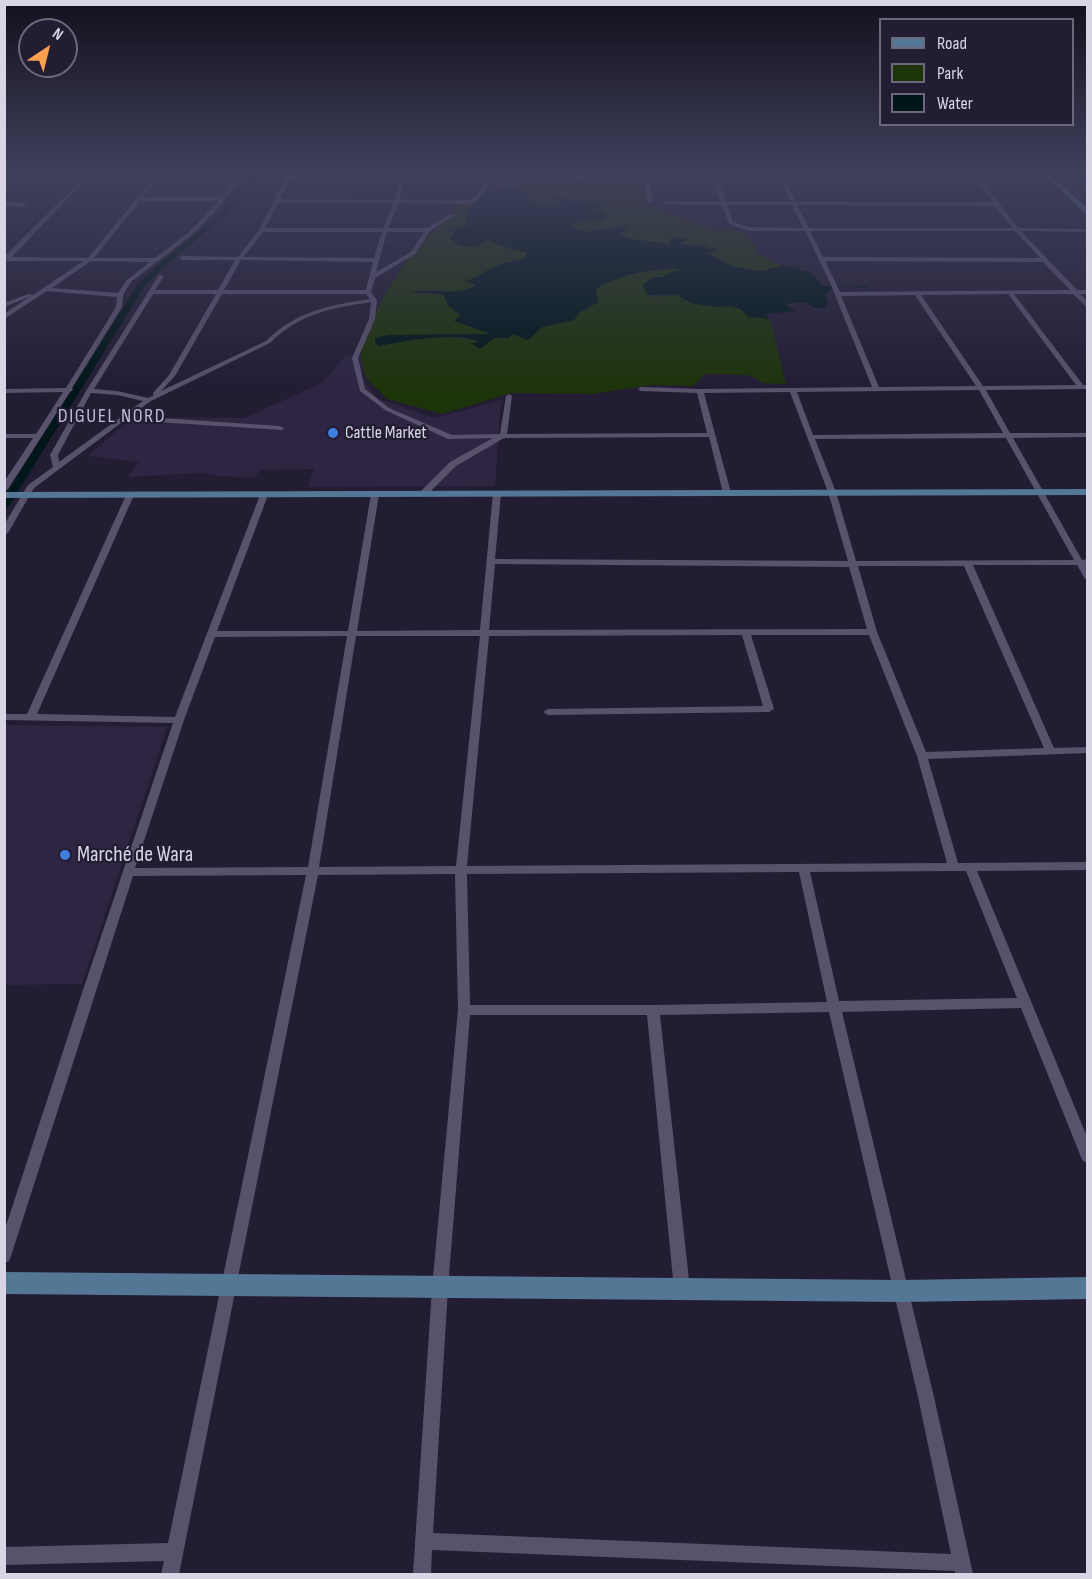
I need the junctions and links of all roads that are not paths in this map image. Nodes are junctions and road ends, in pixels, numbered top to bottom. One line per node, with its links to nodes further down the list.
1 (20, 245): 10 (street)
2 (102, 245): 12 (street)
3 (175, 245): 13 (street)
4 (250, 245): 14 (street)
5 (381, 245): 15 (street)
6 (418, 245): 18 (street)
7 (813, 245): 11 (street)
8 (1031, 245): 16 (street)
9 (182, 258): 14 (street)
10 (6, 259): 12 (street)
11 (820, 259): 16 (street); 27 (street)
12 (89, 260): 13 (street); 19 (street)
13 (154, 260): 28 (street)
14 (239, 260): 15 (street); 21 (street)
15 (376, 260): 18 (street)
16 (1045, 260): 26 (street)
17 (161, 276): 20 (street)
18 (371, 278): 22 (street)
19 (48, 289): 28 (street); 30 (street); 34 (street)
20 (151, 292): 21 (street); 42 (street)
21 (222, 292): 22 (street); 45 (street)
22 (368, 292): 31 (street)
23 (1088, 292): 26 (street)
24 (918, 293): 25 (street); 27 (street); 37 (street)
25 (1010, 293): 26 (street); 35 (street)
26 (1075, 293): 33 (street)
27 (837, 294): 36 (street)
28 (120, 295): 40 (street)
29 (4, 296): 30 (street)
30 (29, 296): 32 (street)
31 (374, 300): 45 (street); 53 (street)
32 (4, 304)
33 (1088, 306)
34 (4, 317)
35 (1084, 387): 37 (street)
36 (876, 388): 37 (street); 39 (street)
37 (981, 388): 49 (street)
38 (641, 389): 43 (street)
39 (792, 389): 43 (street); 54 (street)
40 (69, 390): 41 (street); 52 (street)
41 (4, 391)
42 (89, 391): 45 (street); 55 (street)
43 (700, 391): 48 (street)
44 (510, 396): 53 (street)
45 (149, 400): 46 (street)
46 (123, 418): 47 (street); 55 (street)
47 (280, 428)
48 (710, 435): 53 (street); 60 (street)
49 (1008, 435): 50 (street); 54 (street); 61 (street)
50 (1088, 435)
51 (4, 436): 52 (street)
52 (37, 436): 58 (street)
53 (503, 436): 63 (street)
54 (810, 437): 56 (street)
55 (57, 468): 64 (street)
56 (832, 492): 60 (street); 61 (street); 70 (street)
57 (1088, 492): 61 (street)
58 (5, 493): 64 (street)
59 (497, 493): 60 (street); 63 (street); 68 (street)
60 (727, 493)
61 (1042, 493): 69 (street)
62 (375, 494): 63 (street); 66 (street); 77 (street)
63 (423, 494)
64 (24, 495): 65 (street); 67 (street)
65 (130, 495): 66 (street); 80 (street)
66 (264, 495): 74 (street)
67 (4, 533)
68 (491, 561): 70 (street); 75 (street)
69 (1083, 562): 71 (street); 72 (street)
70 (851, 564): 71 (street); 73 (street)
71 (968, 564): 82 (street)
72 (1088, 577)
73 (872, 632): 76 (street); 84 (street)
74 (211, 634): 77 (street); 81 (street)
75 (484, 634): 76 (street); 77 (street); 88 (street)
76 (746, 634): 78 (street)
77 (352, 635): 89 (street)
78 (548, 712)
79 (4, 717): 80 (street)
80 (31, 717): 81 (street)
81 (179, 720): 91 (street)
82 (1050, 750): 83 (street); 84 (street)
83 (1088, 750)
84 (922, 756): 86 (street)
85 (1088, 866): 87 (street)
86 (954, 867): 87 (street); 90 (street)
87 (970, 867): 92 (street)
88 (461, 869): 89 (street); 90 (street); 94 (street)
89 (313, 870): 91 (street); 99 (street)
90 (804, 870): 93 (street)
91 (128, 872): 97 (street)
92 (1026, 1004): 93 (street); 96 (street)
93 (832, 1005): 95 (street); 103 (street)
94 (464, 1010): 95 (street); 100 (street)
95 (653, 1011): 102 (street)
96 (1088, 1157)
97 (4, 1256)
98 (4, 1282): 99 (street)
99 (229, 1285): 100 (street); 105 (street)
100 (440, 1288): 102 (street); 104 (street)
101 (1088, 1288): 103 (street)
102 (682, 1289): 103 (street)
103 (902, 1291): 107 (street)
104 (424, 1541): 107 (street); 109 (street)
105 (175, 1552): 106 (street); 108 (street)
106 (4, 1556)
107 (963, 1569)
108 (170, 1575)
109 (422, 1575)

